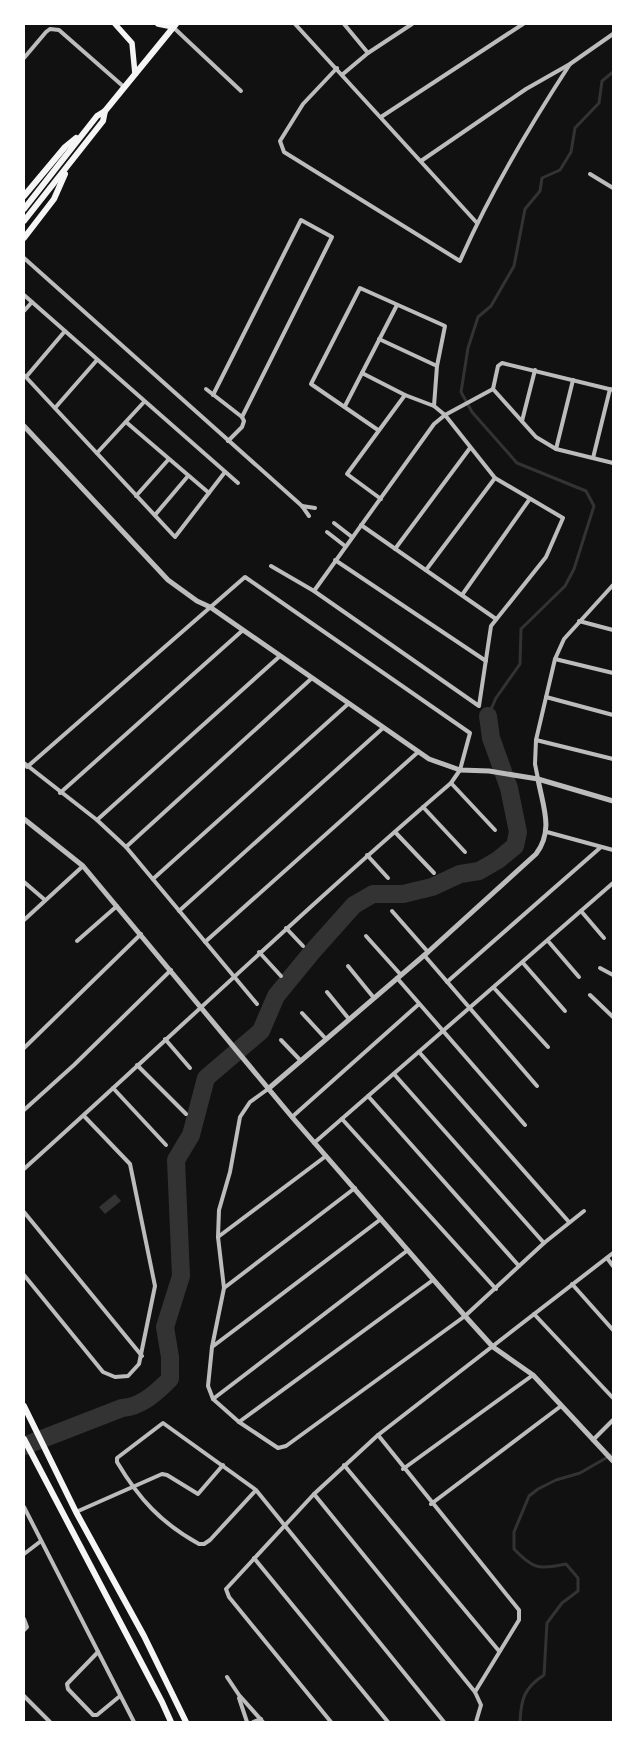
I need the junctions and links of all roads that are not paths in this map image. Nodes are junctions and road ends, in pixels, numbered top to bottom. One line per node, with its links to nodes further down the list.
1 (115, 24): 13 (main road)
2 (158, 24): 7 (main road)
3 (295, 24): 12 (street)
4 (344, 24): 9 (street)
5 (412, 24): 9 (street)
6 (523, 24): 18 (street)
7 (174, 25): 13 (main road); 16 (street)
8 (613, 34): 11 (street)
9 (368, 53): 14 (street)
10 (24, 58): 15 (street)
11 (570, 64): 21 (street); 28 (street)
12 (337, 68): 14 (street); 28 (street)
13 (134, 74): 15 (main road)
14 (343, 74): 18 (street)
15 (124, 88): 17 (main road)
16 (241, 92)
17 (105, 111): 19 (main road); 20 (main road)
18 (381, 117): 21 (street)
19 (88, 128): 23 (main road); 25 (main road)
20 (75, 156): 23 (main road); 29 (main road)
21 (420, 161): 28 (street)
22 (590, 174): 24 (street)
23 (54, 177): 26 (main road); 27 (main road)
24 (613, 188)
25 (24, 196)
26 (24, 209)
27 (24, 221)
28 (477, 223)
29 (24, 238)
30 (24, 258): 58 (street)
31 (24, 295): 32 (street)
32 (32, 302): 34 (street); 35 (street)
33 (397, 305): 36 (street); 38 (street); 49 (street)
34 (24, 311)
35 (65, 331): 37 (street); 41 (street)
36 (379, 339): 38 (street); 40 (street)
37 (97, 360): 48 (street); 51 (street)
38 (437, 366): 50 (street)
39 (535, 370): 42 (street); 44 (street); 54 (street)
40 (362, 373): 47 (street); 49 (street)
41 (25, 376): 51 (street)
42 (573, 380): 45 (street); 60 (street)
43 (206, 389): 46 (street)
44 (493, 389): 52 (street); 54 (street)
45 (612, 389): 62 (street)
46 (213, 395): 53 (street); 53 (street)
47 (405, 395): 50 (street); 57 (street)
48 (144, 402): 55 (street); 65 (street)
49 (345, 406): 57 (street)
50 (434, 406): 52 (street)
51 (55, 408): 61 (street)
52 (445, 415): 59 (street); 71 (street)
53 (242, 417): 58 (street)
54 (522, 421): 60 (street)
55 (126, 422): 61 (street); 63 (street)
56 (24, 426): 89 (street)
57 (378, 430): 71 (street)
58 (228, 441): 73 (street)
59 (470, 448): 67 (street); 82 (street)
60 (556, 449): 62 (street)
61 (97, 453): 70 (street)
62 (593, 458): 64 (street)
63 (168, 460): 66 (street); 70 (street)
64 (613, 463)
65 (225, 472): 68 (street); 69 (street)
66 (188, 476): 69 (street); 75 (street)
67 (495, 478): 72 (street); 85 (street)
68 (238, 484)
69 (209, 493): 75 (street)
70 (136, 496): 75 (street)
71 (380, 499): 78 (street)
72 (529, 500): 88 (street); 90 (street)
73 (302, 506): 74 (street); 76 (street)
74 (315, 508)
75 (155, 515)
76 (309, 516)
77 (334, 523): 80 (street)
78 (361, 525): 80 (street); 82 (street)
79 (327, 532): 81 (street)
80 (352, 537): 81 (street)
81 (345, 546): 83 (street)
82 (395, 549): 85 (street)
83 (335, 560): 87 (street); 96 (street)
84 (271, 566): 87 (street)
85 (426, 570): 88 (street)
86 (613, 586): 91 (street)
87 (314, 591): 96 (street)
88 (462, 595): 90 (street)
89 (210, 607): 92 (street); 107 (street); 108 (street)
90 (496, 619): 96 (street)
91 (579, 621): 93 (street); 95 (street)
92 (243, 630): 94 (street); 111 (street)
93 (613, 630)
94 (280, 656): 98 (street); 115 (street)
95 (555, 659): 97 (street); 99 (street)
96 (486, 661)
97 (613, 673)
98 (312, 678): 100 (street); 120 (street)
99 (546, 697): 101 (street); 103 (street)
100 (348, 704): 102 (street); 127 (street)
101 (613, 714)
102 (383, 728): 104 (street); 132 (street)
103 (536, 740): 105 (street); 109 (street)
104 (418, 753): 108 (street); 142 (street)
105 (613, 759)
106 (24, 763): 107 (street)
107 (27, 767): 111 (street)
108 (460, 770): 109 (street); 110 (street)
109 (538, 779): 112 (street); 118 (street)
110 (451, 783): 113 (street); 116 (street)
111 (60, 793): 115 (street)
112 (613, 800)
113 (423, 807): 117 (street); 122 (street)
114 (24, 819): 124 (street)
115 (97, 820): 120 (street)
116 (496, 830)
117 (395, 832): 123 (street); 125 (street)
118 (547, 832): 119 (street); 145 (street)
119 (600, 846): 121 (street); 155 (street)
120 (126, 847): 127 (street)
121 (613, 850)
122 (464, 852)
123 (367, 855): 126 (street); 136 (street)
124 (83, 866): 130 (street); 131 (street)
125 (434, 874)
126 (388, 878)
127 (153, 879): 132 (street)
128 (24, 882): 130 (street)
129 (613, 883): 134 (street)
130 (45, 900): 135 (street)
131 (116, 906): 137 (street); 140 (street)
132 (179, 911): 142 (street)
133 (392, 911): 145 (street)
134 (581, 912): 139 (street); 141 (street)
135 (24, 920)
136 (286, 928): 143 (street); 144 (street)
137 (141, 934): 149 (street); 175 (street)
138 (366, 936): 153 (street)
139 (604, 938)
140 (76, 941)
141 (548, 941): 146 (street); 154 (street)
142 (205, 942): 151 (street)
143 (303, 946)
144 (259, 952): 151 (street); 152 (street)
145 (426, 954): 153 (street); 155 (street)
146 (523, 963): 156 (street); 165 (street)
147 (348, 966): 159 (street)
148 (600, 968): 150 (street)
149 (170, 970): 162 (street); 185 (street)
150 (613, 975)
151 (233, 976): 160 (street); 162 (street)
152 (281, 976)
153 (399, 977): 159 (street); 161 (street)
154 (579, 977)
155 (447, 982): 164 (street)
156 (494, 988): 164 (street); 174 (street)
157 (326, 992): 169 (street)
158 (590, 995): 167 (street)
159 (374, 998): 169 (street)
160 (258, 1004)
161 (419, 1004): 170 (street); 188 (street)
162 (201, 1006): 172 (street); 183 (street)
163 (613, 1007): 167 (street)
164 (471, 1009): 170 (street); 181 (street)
165 (565, 1011)
166 (302, 1013): 171 (street)
167 (609, 1013): 168 (street)
168 (613, 1017)
169 (349, 1019): 171 (street)
170 (443, 1032): 176 (street); 190 (street)
171 (326, 1038): 177 (street)
172 (165, 1039): 178 (street); 179 (street)
173 (281, 1040): 177 (street)
174 (548, 1046)
175 (24, 1048)
176 (419, 1052): 180 (street); 199 (street)
177 (301, 1062): 183 (street)
178 (137, 1065): 182 (street); 186 (street)
179 (190, 1068)
180 (394, 1074): 184 (street); 201 (street)
181 (537, 1086)
182 (113, 1088): 187 (street); 192 (street)
183 (268, 1089): 188 (street); 200 (street)
184 (368, 1096): 189 (street); 205 (street)
185 (24, 1110)
186 (186, 1114)
187 (84, 1116): 194 (street); 217 (street)
188 (292, 1117): 191 (street)
189 (342, 1119): 191 (street); 211 (street)
190 (525, 1125)
191 (314, 1143): 193 (street)
192 (166, 1145)
193 (326, 1156): 195 (street); 200 (street)
194 (24, 1170)
195 (355, 1188): 198 (street); 210 (street)
196 (584, 1211): 199 (street)
197 (24, 1212): 217 (street)
198 (381, 1219): 202 (street); 216 (street)
199 (569, 1222): 201 (street)
200 (218, 1237): 210 (street)
201 (544, 1243): 205 (street)
202 (408, 1250): 208 (street); 219 (street)
203 (613, 1253): 204 (street)
204 (607, 1258): 206 (street); 209 (street)
205 (519, 1266): 211 (street)
206 (613, 1266)
207 (24, 1275): 217 (street)
208 (433, 1280): 213 (street); 224 (street)
209 (572, 1284): 212 (street); 214 (street)
210 (224, 1288): 216 (street)
211 (496, 1289): 213 (street)
212 (534, 1314): 215 (street); 220 (street)
213 (465, 1316): 215 (street); 224 (street)
214 (613, 1330)
215 (493, 1346): 218 (street); 225 (street)
216 (212, 1347): 219 (street)
217 (142, 1356)
218 (532, 1375): 222 (street); 231 (street)
219 (213, 1398): 224 (street)
220 (613, 1398)
221 (24, 1406): 237 (main road)
222 (561, 1406): 227 (street); 235 (street)
223 (613, 1420): 227 (street)
224 (239, 1422)
225 (378, 1435): 230 (street); 231 (street)
226 (24, 1439): 238 (main road)
227 (593, 1440): 228 (street)
228 (613, 1461)
229 (223, 1465): 232 (street); 232 (street); 233 (street)
230 (344, 1465): 234 (street); 247 (street)
231 (403, 1469): 235 (street)
232 (133, 1488): 233 (street); 237 (street)
233 (256, 1490): 239 (street)
234 (314, 1494): 239 (street); 252 (street)
235 (431, 1504): 247 (street)
236 (24, 1507): 240 (street)
237 (76, 1512): 238 (main road); 243 (main road)
238 (64, 1517): 244 (main road)
239 (284, 1525): 242 (street); 267 (street)
240 (41, 1541): 241 (street); 248 (street)
241 (24, 1554)
242 (254, 1558): 265 (street); 266 (street)
243 (103, 1561): 244 (main road); 249 (main road)
244 (90, 1568): 250 (main road)
245 (24, 1619): 246 (street)
246 (24, 1630)
247 (499, 1651): 252 (street)
248 (98, 1652): 255 (street); 255 (street)
249 (159, 1667): 250 (main road); 262 (main road)
250 (147, 1674): 261 (main road)
251 (227, 1677): 253 (street)
252 (475, 1692): 268 (street)
253 (239, 1695): 257 (street); 263 (street)
254 (24, 1696): 256 (street)
255 (120, 1696): 260 (street)
256 (44, 1717): 258 (street); 259 (street)
257 (262, 1721): 264 (street)
258 (41, 1722)
259 (50, 1722)
260 (134, 1722)
261 (171, 1722)
262 (186, 1722)
263 (247, 1722)
264 (253, 1722)
265 (331, 1722)
266 (388, 1722)
267 (444, 1722)
268 (476, 1722)

